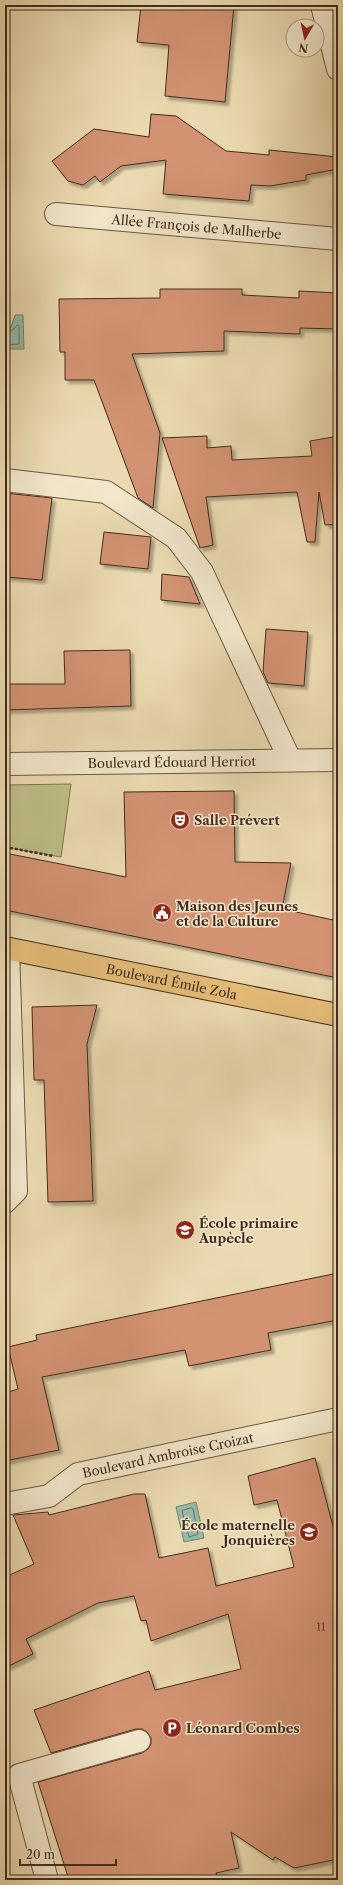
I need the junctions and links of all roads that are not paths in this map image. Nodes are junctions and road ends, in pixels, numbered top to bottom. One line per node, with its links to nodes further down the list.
1 (322, 5): 2 (street)
2 (338, 69)
3 (56, 214): 4 (street, Allée François de Malherbe)
4 (338, 239)
5 (5, 480): 6 (street)
6 (290, 760): 7 (street, Boulevard Édouard Herriot); 8 (street, Boulevard Édouard Herriot)
7 (338, 760)
8 (5, 764)
9 (6, 948): 10 (main road, Boulevard Émile Zola); 11 (street)
10 (338, 1015)
11 (5, 1202)
12 (338, 1418): 13 (street, Boulevard Ambroise Croizat)
13 (5, 1504)
14 (139, 1741): 15 (street)
15 (47, 1880)

